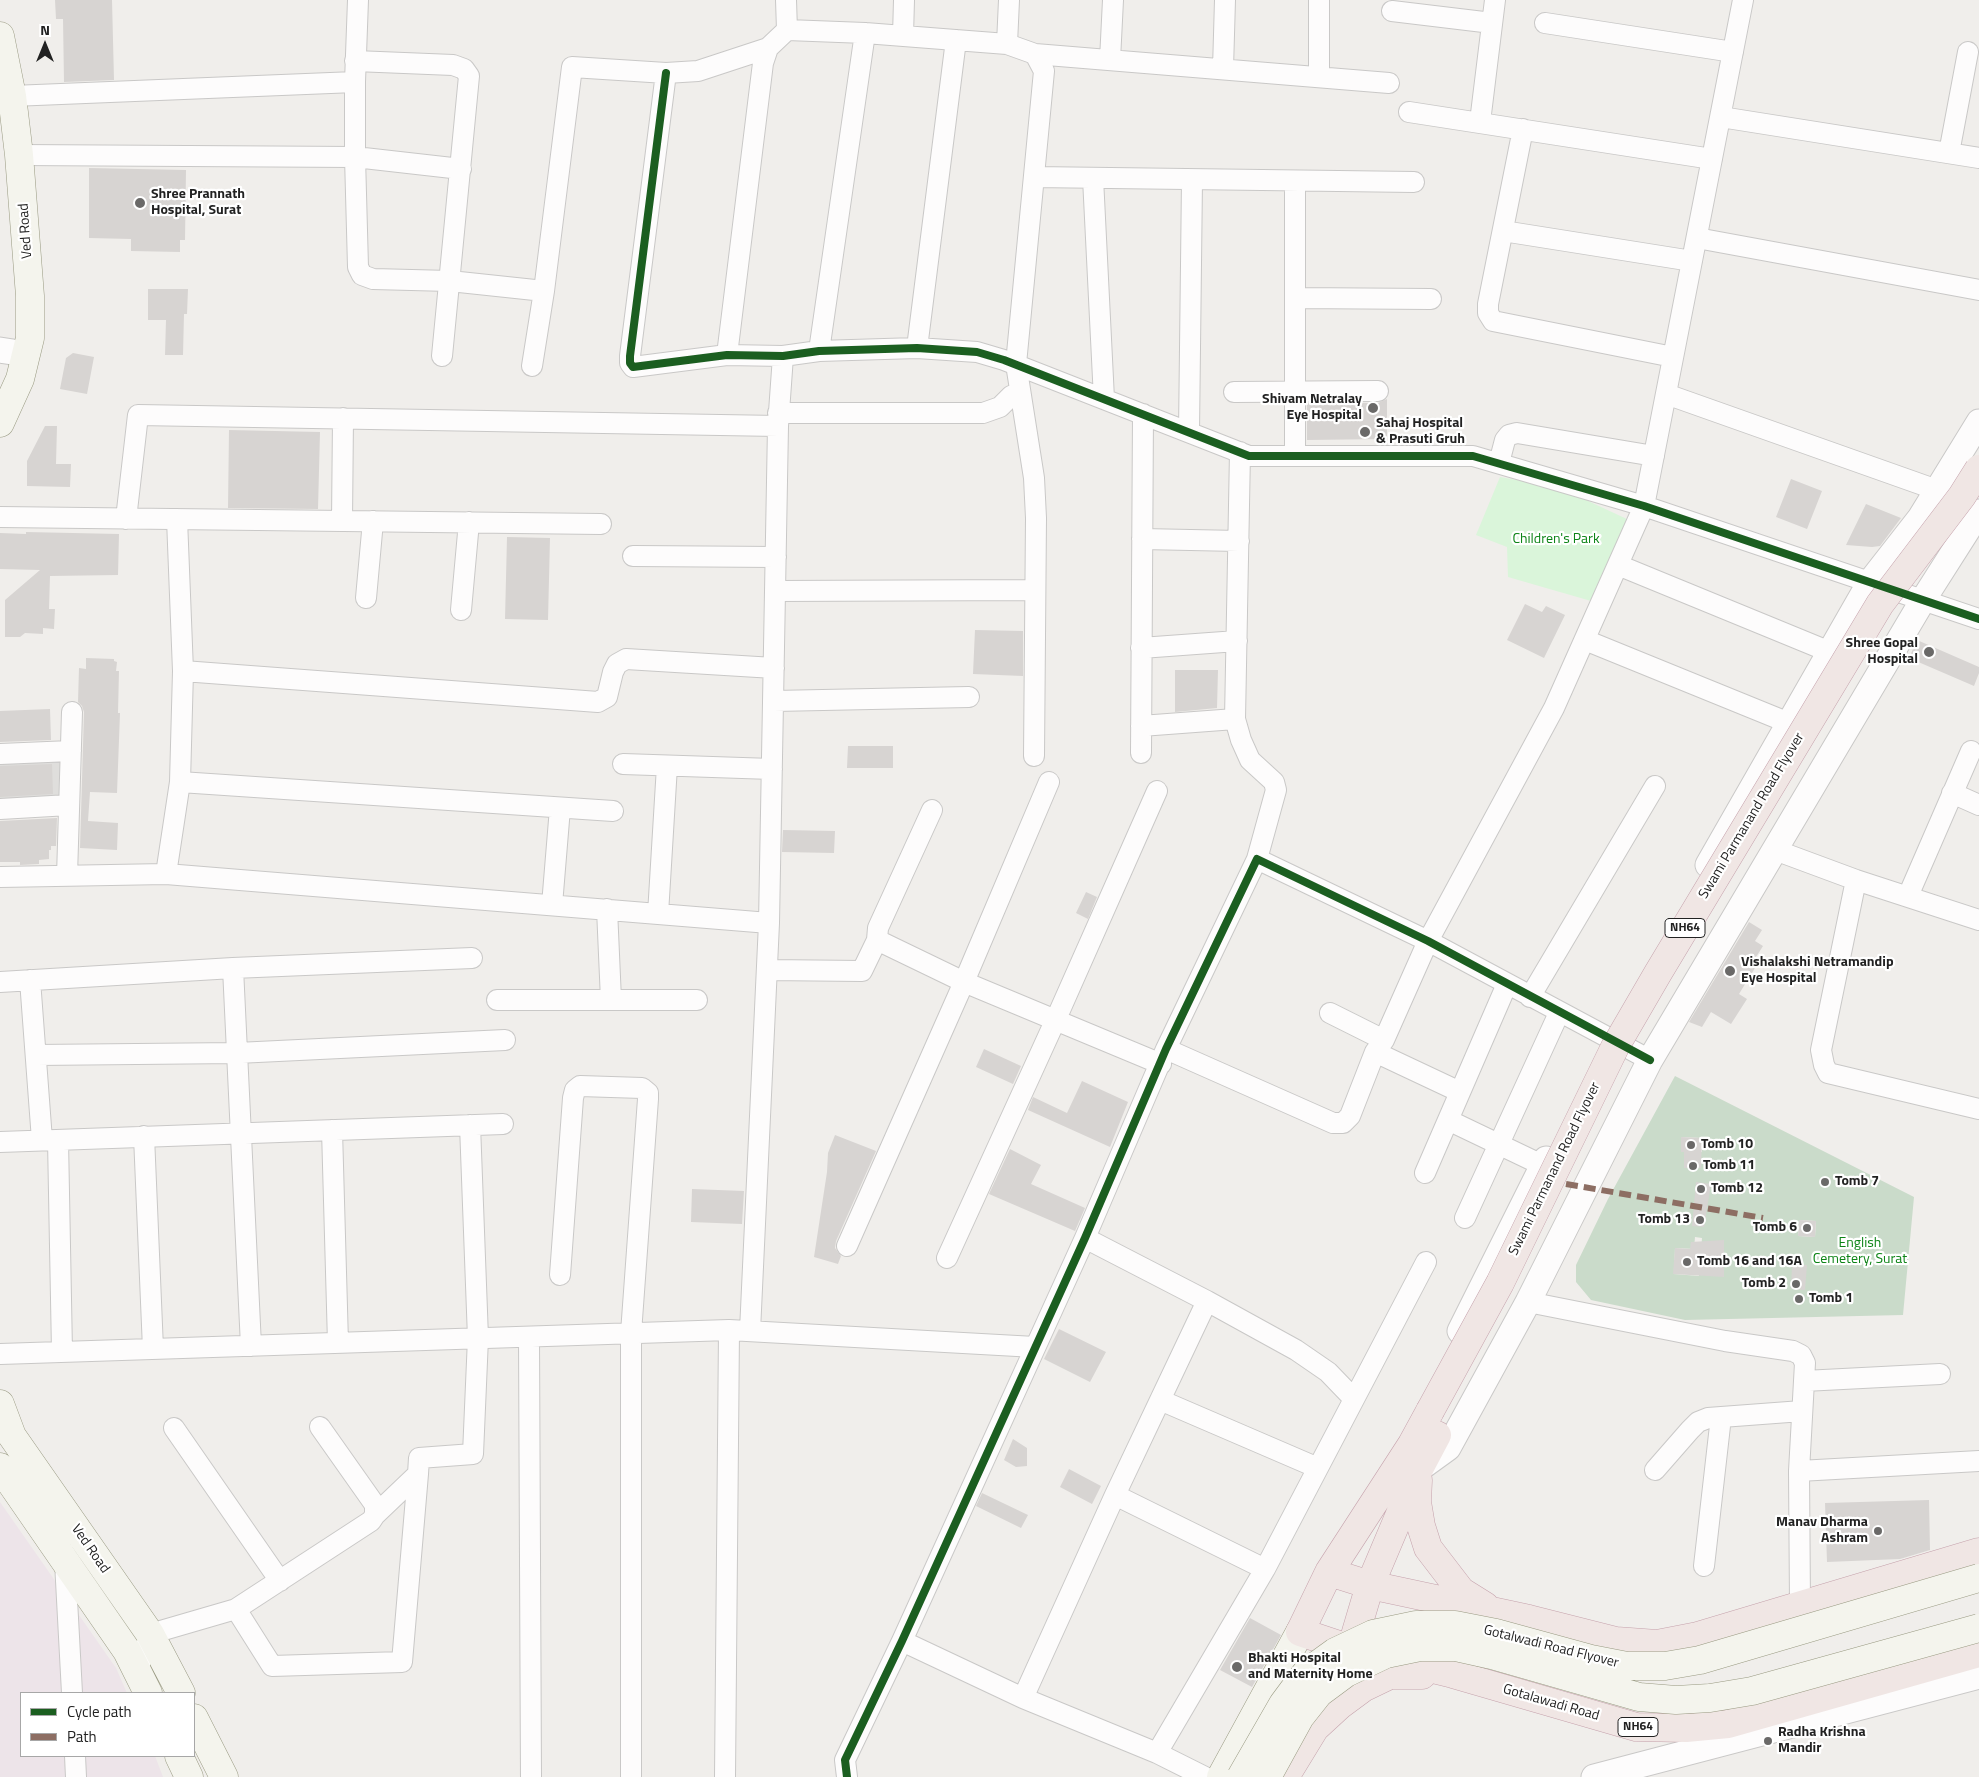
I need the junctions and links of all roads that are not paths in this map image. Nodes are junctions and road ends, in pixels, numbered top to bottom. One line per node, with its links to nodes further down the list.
1 (358, 0): 24 (street)
2 (786, 0): 13 (street)
3 (904, 0): 16 (street)
4 (1009, 0): 18 (street)
5 (1113, 0): 23 (street)
6 (1224, 0): 25 (street)
7 (1319, 0): 27 (street)
8 (1495, 0): 11 (street)
9 (1743, 0): 20 (street)
10 (1392, 11): 11 (street)
11 (1492, 23): 33 (street)
12 (1545, 23): 20 (street)
13 (787, 30): 14 (street); 19 (street)
14 (865, 33): 16 (street); 55 (street)
15 (0, 36): 30 (main road, Ved Road)
16 (903, 36): 17 (street)
17 (956, 40): 18 (street); 54 (street)
18 (1007, 44): 22 (street)
19 (768, 48): 26 (street); 57 (street)
20 (1733, 52): 32 (street)
21 (1968, 52): 35 (street)
22 (1035, 54): 23 (street); 41 (street)
23 (1110, 60): 25 (street)
24 (355, 61): 28 (street); 40 (street)
25 (1223, 69): 27 (street)
26 (666, 73): 51 (street); 57 (street)
27 (1320, 78): 29 (street)
28 (355, 82): 30 (street); 37 (street)
29 (1389, 83)
30 (12, 96): 36 (main road, Ved Road)
31 (1409, 112): 33 (street)
32 (1721, 117): 35 (street); 39 (street)
33 (1480, 122): 34 (street)
34 (1523, 129): 39 (street); 46 (street)
35 (1949, 153): 38 (street)
36 (20, 155): 37 (street); 56 (main road, Ved Road)
37 (355, 156): 40 (street); 49 (street)
38 (1979, 158)
39 (1712, 159): 47 (street)
40 (461, 169): 49 (street)
41 (1034, 178): 42 (street); 61 (street)
42 (1093, 178): 43 (street); 68 (street)
43 (1192, 180): 44 (street); 74 (street)
44 (1295, 181): 45 (street); 52 (street)
45 (1414, 182)
46 (1503, 231): 48 (street); 60 (street)
47 (1697, 238): 48 (street); 50 (street)
48 (1692, 261): 60 (street)
49 (450, 281): 51 (street); 58 (street)
50 (1979, 290)
51 (544, 291): 62 (street)
52 (1295, 298): 53 (street); 66 (street)
53 (1430, 299)
54 (916, 348): 55 (street); 61 (street)
55 (819, 351): 59 (street)
56 (13, 352): 73 (main road, Ved Road)
57 (727, 355): 59 (street)
58 (442, 356)
59 (783, 356): 71 (street)
60 (1673, 358): 67 (street)
61 (1016, 364): 64 (street); 68 (street)
62 (532, 366)
63 (1378, 391): 66 (street)
64 (1020, 392): 71 (street); 97 (street)
65 (1234, 392): 66 (street)
66 (1295, 393): 76 (street)
67 (1666, 394): 77 (street); 80 (street)
68 (1104, 399): 69 (street)
69 (1143, 414): 74 (street); 91 (street)
70 (343, 418): 71 (street); 85 (street); 87 (street)
71 (778, 420): 94 (street)
72 (1979, 422): 80 (street)
73 (0, 423)
74 (1189, 432): 75 (street)
75 (1240, 452): 76 (street); 92 (street)
76 (1294, 456): 78 (street)
77 (1654, 456): 78 (street); 82 (street)
78 (1499, 463): 82 (street)
79 (1979, 469): 208 (highway, Swami Parmanand Road Flyover / NH64, bridge)
80 (1937, 490): 96 (street)
81 (1979, 500): 208 (highway, Swami Parmanand Road Flyover / NH64)
82 (1644, 506): 95 (street); 96 (street)
83 (1979, 512): 100 (street)
84 (0, 517): 85 (street)
85 (126, 519): 86 (street)
86 (177, 519): 87 (street); 108 (street)
87 (342, 521): 88 (street)
88 (374, 521): 89 (street); 99 (street)
89 (469, 522): 90 (street); 101 (street)
90 (601, 524)
91 (1142, 539): 92 (street); 105 (street)
92 (1239, 541): 104 (street)
93 (632, 556): 94 (street)
94 (776, 557): 98 (street)
95 (1618, 565): 103 (street); 106 (street)
96 (1870, 582): 100 (street); 106 (street)
97 (1035, 590): 98 (street); 119 (street)
98 (776, 591): 107 (street)
99 (366, 598)
100 (1924, 600): 102 (street); 134 (street)
101 (460, 610)
102 (1979, 618)
103 (1585, 640): 113 (street); 147 (street)
104 (1237, 641): 105 (street); 112 (street)
105 (1141, 648): 114 (street)
106 (1830, 652): 113 (street)
107 (774, 668): 108 (street); 110 (street)
108 (183, 671): 123 (street)
109 (969, 697): 110 (street)
110 (774, 701): 122 (street)
111 (72, 712): 115 (street)
112 (1235, 719): 114 (street); 135 (street)
113 (1789, 724): 162 (street)
114 (1141, 726): 117 (street)
115 (71, 751): 118 (street); 128 (street)
116 (1971, 751): 127 (street)
117 (1141, 753)
118 (0, 754)
119 (1034, 756)
120 (623, 764): 121 (street)
121 (667, 766): 122 (street); 143 (street)
122 (772, 769): 145 (street)
123 (180, 782): 130 (street); 136 (street)
124 (1049, 782): 153 (street)
125 (1655, 786): 155 (street)
126 (1156, 791): 161 (street)
127 (1952, 794): 129 (street); 140 (street)
128 (69, 805): 131 (street); 137 (street)
129 (1979, 805)
130 (560, 808): 133 (street); 141 (street)
131 (0, 809)
132 (932, 810): 146 (street)
133 (613, 811)
134 (1775, 850): 139 (street); 168 (street)
135 (1257, 859): 147 (street); 167 (street)
136 (166, 874): 137 (street); 141 (street)
137 (67, 876): 138 (street)
138 (0, 877)
139 (1856, 880): 140 (street); 170 (street)
140 (1908, 896): 144 (street)
141 (552, 905): 142 (street)
142 (607, 909): 143 (street); 157 (street)
143 (658, 914): 145 (street)
144 (1979, 920)
145 (769, 922): 150 (street)
146 (877, 940): 150 (street); 153 (street)
147 (1428, 941): 154 (street); 164 (street)
148 (472, 958): 149 (street)
149 (232, 968): 151 (street); 165 (street)
150 (767, 970): 191 (street)
151 (30, 980): 152 (street); 166 (street)
152 (0, 982)
153 (964, 982): 161 (street); 184 (street)
154 (1507, 984): 155 (street); 169 (street)
155 (1530, 997): 159 (street)
156 (497, 1000): 157 (street)
157 (611, 1000): 158 (street)
158 (697, 1000)
159 (1559, 1012): 162 (street); 179 (street)
160 (1330, 1013): 164 (street)
161 (1056, 1019): 167 (street); 185 (street)
162 (1608, 1039): 168 (street); 180 (street)
163 (505, 1040): 165 (street)
164 (1379, 1046): 167 (street); 169 (street)
165 (237, 1052): 166 (street); 175 (street)
166 (36, 1055): 177 (street)
167 (1164, 1056): 183 (street)
168 (1650, 1060): 189 (street)
169 (1460, 1092): 171 (street)
170 (1979, 1109)
171 (1448, 1120): 179 (street); 181 (street)
172 (503, 1124): 173 (street)
173 (470, 1125): 174 (street); 194 (street)
174 (332, 1130): 175 (street); 195 (street)
175 (240, 1133): 176 (street); 196 (street)
176 (144, 1136): 177 (street); 198 (street)
177 (50, 1140): 178 (street); 199 (street)
178 (0, 1142)
179 (1499, 1144): 180 (street); 182 (street)
180 (1542, 1165): 212 (street)
181 (1425, 1173)
182 (1465, 1218)
183 (1085, 1238): 188 (street); 197 (street)
184 (847, 1246)
185 (947, 1258)
186 (1426, 1262): 203 (street)
187 (560, 1275): 192 (street)
188 (1207, 1301): 203 (street); 204 (street)
189 (1528, 1302): 202 (street); 212 (street)
190 (729, 1330): 191 (street); 192 (street); 253 (street)
191 (750, 1331): 197 (street)
192 (631, 1333): 193 (street); 252 (street)
193 (528, 1337): 194 (street); 251 (street)
194 (478, 1338): 195 (street); 218 (street)
195 (338, 1343): 196 (street)
196 (251, 1346): 198 (street)
197 (1035, 1347): 235 (street)
198 (153, 1349): 199 (street)
199 (62, 1352): 200 (street)
200 (0, 1354)
201 (1940, 1374): 202 (street)
202 (1804, 1381): 206 (street)
203 (1354, 1399): 215 (street)
204 (1160, 1400): 215 (street); 219 (street)
205 (0, 1404): 211 (main road, Ved Road)
206 (1802, 1411): 207 (street); 217 (street)
207 (1721, 1417): 216 (street); 223 (street)
208 (1435, 1419): 212 (highway, Swami Parmanand Road Flyover / NH64)
209 (320, 1427): 220 (street)
210 (174, 1428): 227 (street)
211 (6, 1437): 234 (main road, Ved Road)
212 (1415, 1456): 225 (highway, NH64); 228 (highway, NH64); 231 (highway)
213 (1979, 1461): 217 (street)
214 (0, 1467): 222 (main road, Ved Road)
215 (1318, 1468): 224 (street)
216 (1655, 1470)
217 (1799, 1471): 229 (street)
218 (418, 1474): 220 (street); 230 (street)
219 (1115, 1495): 224 (street); 243 (street)
220 (375, 1515): 227 (street)
221 (1979, 1552): 229 (highway)
222 (66, 1562): 240 (main road, Ved Road); 241 (street)
223 (1704, 1566)
224 (1265, 1569): 245 (street)
225 (1329, 1572): 228 (highway); 233 (highway, NH64)
226 (1979, 1578): 257 (main road, Gotalwadi Road Flyover, bridge)
227 (280, 1581): 230 (street)
228 (1370, 1585): 231 (highway); 236 (highway, NH64)
229 (1800, 1604): 231 (highway)
230 (236, 1610): 234 (street)
231 (1529, 1619)
232 (1979, 1628): 258 (main road, Gotalwadi Road Flyover, bridge)
233 (1300, 1632): 236 (highway, Gotalawadi Road / NH64); 256 (main road)
234 (150, 1634): 240 (street); 242 (main road, Ved Road)
235 (902, 1641): 243 (street); 254 (street)
236 (1351, 1650): 238 (highway, Gotalawadi Road / NH64); 259 (main road)
237 (1979, 1653): 238 (highway, Gotalawadi Road / NH64)
238 (1453, 1674): 259 (highway)
239 (1979, 1676): 260 (street)
240 (142, 1683)
241 (72, 1692)
242 (180, 1692)
243 (1023, 1698): 245 (street)
244 (195, 1720): 250 (main road)
245 (1157, 1753): 255 (street)
246 (75, 1757): 248 (street)
247 (179, 1757): 249 (main road)
248 (76, 1777)
249 (189, 1777)
250 (224, 1777)
251 (531, 1777)
252 (631, 1777)
253 (725, 1777)
254 (847, 1777)
255 (1205, 1777)
256 (1221, 1777)
257 (1241, 1777)
258 (1267, 1777)
259 (1285, 1777)
260 (1594, 1777)

